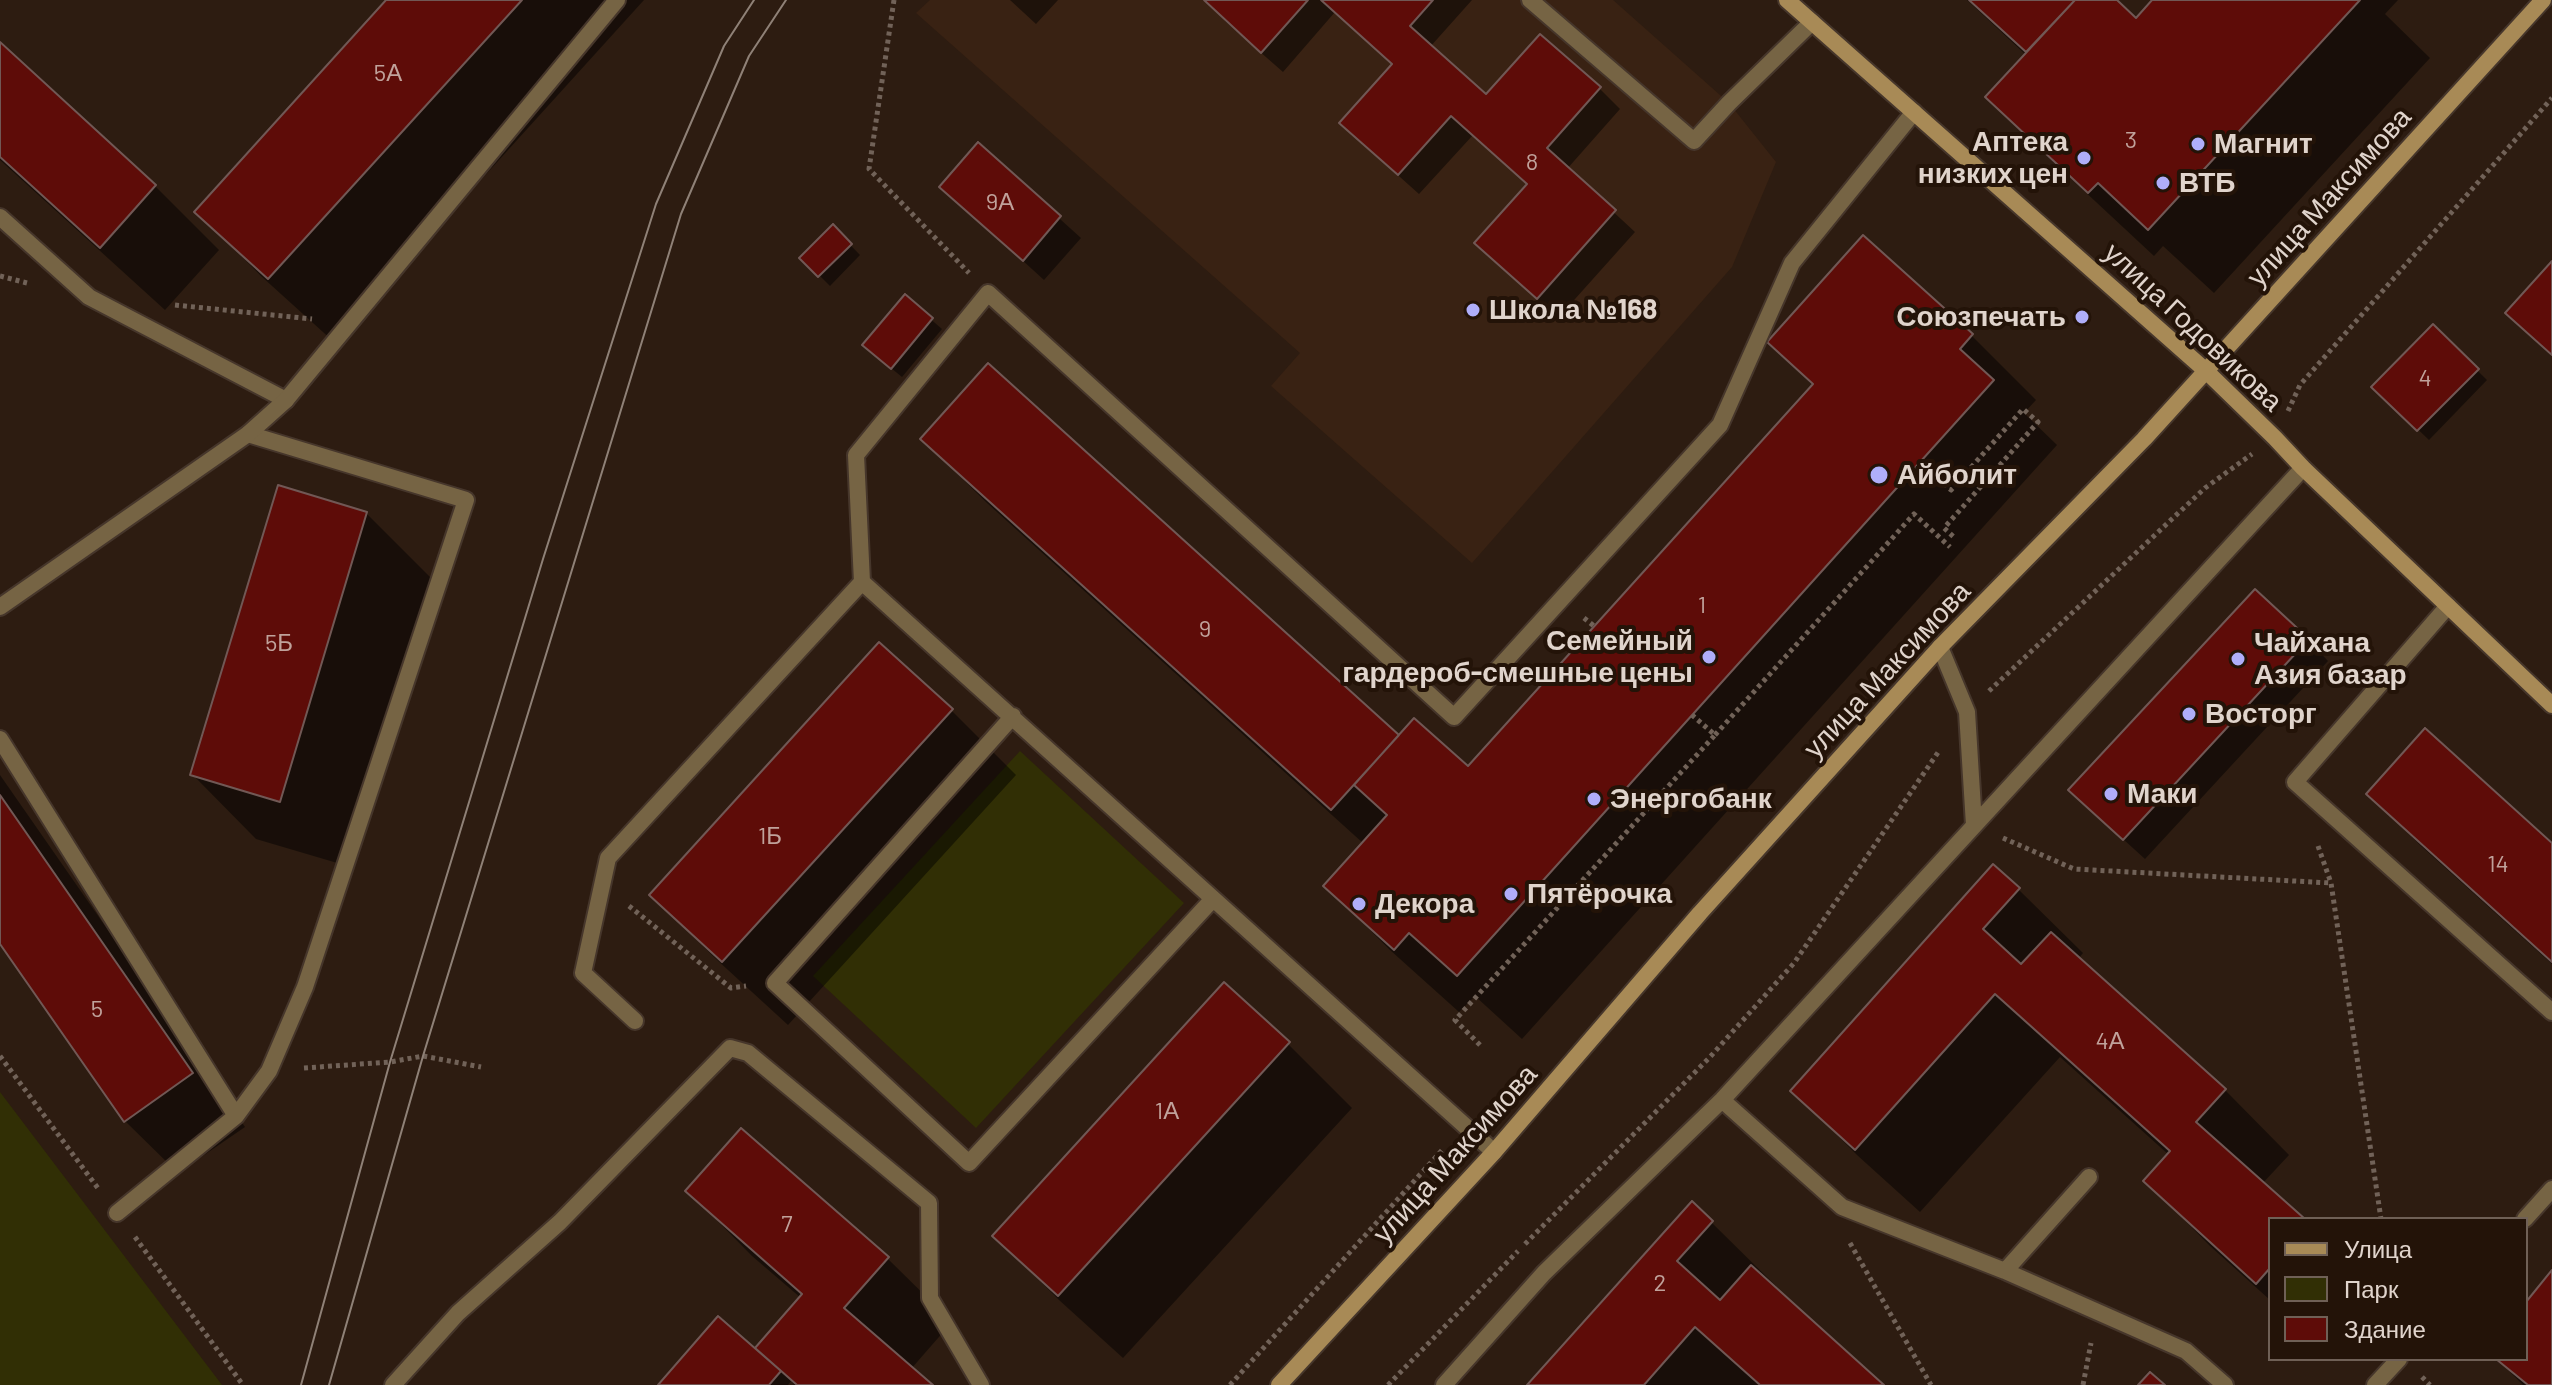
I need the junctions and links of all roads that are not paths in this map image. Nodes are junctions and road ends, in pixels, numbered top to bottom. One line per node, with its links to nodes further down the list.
1 (617, 0): 9 (street)
2 (1530, 0): 5 (street)
3 (1787, 0): 5 (main road, улица Годовикова)
4 (2543, 0): 8 (main road, улица Максимова)
5 (1812, 22): 6 (main road, улица Годовикова)
6 (1914, 112): 8 (main road, улица Годовикова); 12 (street)
7 (0, 217): 9 (street)
8 (2205, 370): 11 (main road, улица Годовикова); 15 (main road, улица Максимова)
9 (286, 400): 10 (street)
10 (248, 434): 14 (street); 24 (street)
11 (2303, 468): 13 (main road, улица Годовикова); 19 (street)
12 (862, 582): 17 (street); 22 (street)
13 (2448, 606): 16 (main road, улица Годовикова); 21 (street)
14 (0, 607)
15 (1940, 647): 19 (street); 25 (main road, улица Максимова)
16 (2552, 705)
17 (1013, 716): 20 (street); 20 (street)
18 (0, 739): 24 (street)
19 (1974, 825): 23 (street)
20 (1212, 900): 25 (street)
21 (2552, 1012)
22 (635, 1021)
23 (1722, 1100): 30 (street); 35 (street)
24 (236, 1116): 28 (street)
25 (1494, 1152): 34 (main road, улица Максимова)
26 (2089, 1177): 30 (street)
27 (2552, 1189): 29 (street)
28 (117, 1213)
29 (2527, 1217)
30 (2005, 1271): 36 (street)
31 (2397, 1361): 37 (street)
32 (393, 1385): 33 (street)
33 (981, 1385)
34 (1279, 1385)
35 (1444, 1385)
36 (2225, 1385)
37 (2375, 1385)

